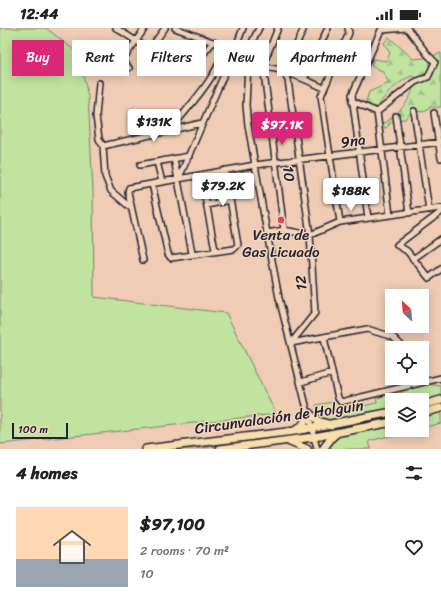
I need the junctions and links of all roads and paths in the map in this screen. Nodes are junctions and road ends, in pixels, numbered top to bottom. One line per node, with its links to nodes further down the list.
1 (116, 28): 16 (street)
2 (145, 28): 16 (street)
3 (165, 28): 12 (street)
4 (174, 28): 17 (street)
5 (243, 28): 13 (street)
6 (259, 28): 14 (street)
7 (278, 28): 19 (street, 10)
8 (304, 28): 15 (street)
9 (328, 28): 27 (street)
10 (348, 28): 29 (street)
11 (381, 29): 30 (street); 32 (street)
12 (156, 40)
13 (239, 40)
14 (253, 40)
15 (299, 40)
16 (135, 41): 18 (street)
17 (213, 42): 20 (street)
18 (129, 50)
19 (269, 50)
20 (206, 51)
21 (214, 74): 36 (street)
22 (223, 76): 35 (street)
23 (247, 76): 51 (street)
24 (264, 76): 49 (street, 10)
25 (286, 76): 47 (street, 12)
26 (294, 76): 27 (street)
27 (304, 79): 29 (street)
28 (100, 83): 38 (street)
29 (324, 88): 44 (street)
30 (352, 101): 32 (street); 42 (street)
31 (414, 111): 39 (street)
32 (377, 112): 41 (street)
33 (434, 113): 37 (street)
34 (396, 116): 40 (street)
35 (202, 123): 36 (street); 43 (street)
36 (170, 130): 38 (street)
37 (440, 142): 39 (street, 9na); 45 (street)
38 (103, 146): 59 (street)
39 (419, 146): 40 (street, 9na); 61 (street)
40 (400, 148): 41 (street, 9na); 63 (street)
41 (382, 149): 42 (street, 9na); 64 (street)
42 (359, 153): 44 (street, 9na); 65 (street)
43 (189, 156): 46 (street); 54 (street)
44 (329, 156): 47 (street, 9na); 66 (street)
45 (441, 158)
46 (174, 159): 48 (street); 54 (street)
47 (299, 160): 49 (street, 9na); 69 (street, 12)
48 (157, 162): 50 (street); 55 (street)
49 (276, 162): 51 (street, 9na); 67 (street, 10)
50 (140, 165)
51 (255, 165): 52 (street, 9na); 68 (street)
52 (225, 170): 53 (street, 9na); 57 (street)
53 (201, 175): 54 (street, 9na); 58 (street)
54 (178, 180): 55 (street, 9na); 72 (street)
55 (162, 182): 56 (street, 9na)
56 (152, 184): 59 (street, 9na); 72 (street)
57 (230, 200): 58 (street); 71 (street)
58 (207, 205): 71 (street)
59 (131, 208): 74 (street)
60 (441, 208): 61 (street)
61 (429, 210): 63 (street)
62 (441, 212): 73 (street)
63 (409, 213): 64 (street)
64 (390, 215): 65 (street)
65 (368, 218): 66 (street)
66 (340, 222): 69 (street)
67 (284, 230): 68 (street); 69 (street)
68 (267, 233): 78 (street)
69 (310, 235): 78 (street, 12)
70 (441, 239): 73 (street)
71 (215, 250): 72 (street)
72 (192, 253)
73 (413, 259): 75 (street)
74 (143, 260)
75 (441, 269)
76 (324, 338): 77 (street); 78 (street); 79 (street)
77 (397, 341)
78 (291, 343): 82 (street)
79 (332, 373): 82 (street); 83 (street)
80 (441, 378): 81 (street)
81 (429, 380)
82 (301, 382): 88 (street)
83 (402, 385)
84 (441, 400): 85 (highway)
85 (429, 403)
86 (441, 408): 87 (highway)
87 (429, 412)
88 (309, 413): 91 (highway); 92 (street); 93 (highway)
89 (385, 413): 91 (highway, Circunvalación de Holguín)
90 (385, 423): 94 (highway, Circunvalación de Holguín)
91 (331, 425): 92 (highway, Circunvalación de Holguín)
92 (311, 428): 93 (highway, Circunvalación de Holguín); 95 (street)
93 (295, 431): 97 (highway, Circunvalación de Holguín)
94 (338, 432): 95 (highway, Circunvalación de Holguín); 101 (highway)
95 (314, 437): 96 (highway, Circunvalación de Holguín); 100 (street)
96 (284, 441): 98 (highway, Circunvalación de Holguín); 99 (highway)
97 (146, 449)
98 (220, 449)
99 (307, 449)
100 (317, 449)
101 (323, 449)

